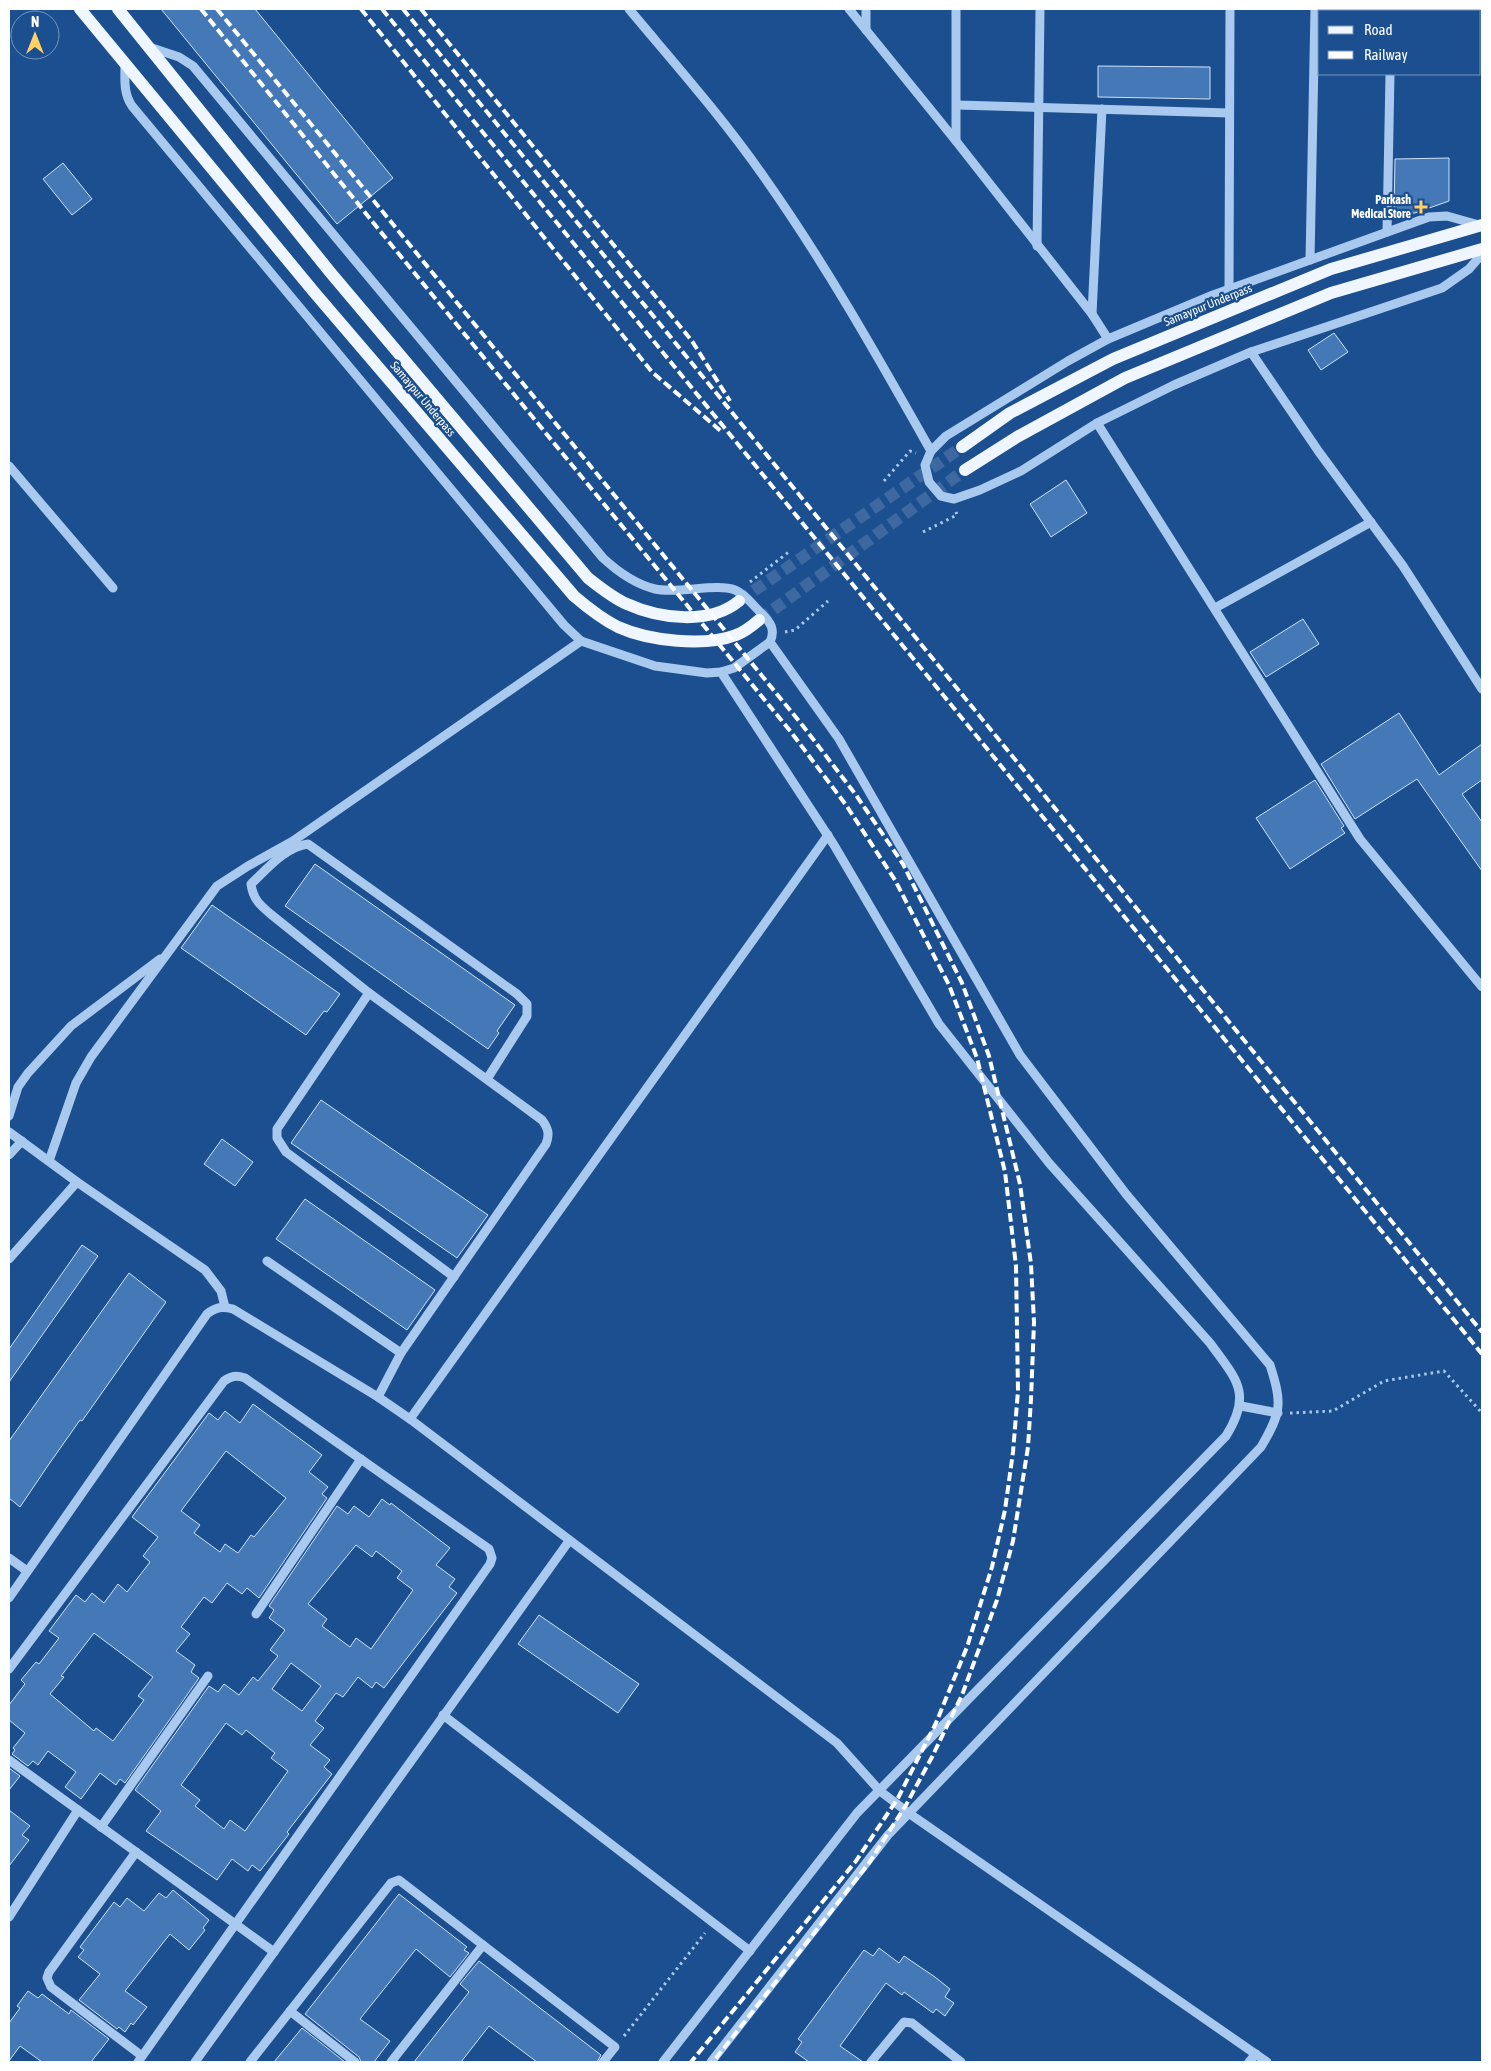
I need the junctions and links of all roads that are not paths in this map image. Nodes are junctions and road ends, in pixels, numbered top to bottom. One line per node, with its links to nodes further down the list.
1 (80, 9): 12 (main road, Samaypur Underpass)
2 (118, 9): 11 (main road, Samaypur Underpass)
3 (629, 9): 31 (street)
4 (849, 9): 10 (street)
5 (866, 9): 10 (street)
6 (956, 9): 14 (street)
7 (1040, 9): 15 (street)
8 (1230, 9): 17 (street)
9 (1315, 9): 24 (street)
10 (866, 30): 18 (street)
11 (149, 47): 36 (main road, Samaypur Underpass); 40 (street)
12 (125, 63): 38 (main road, Samaypur Underpass); 39 (street)
13 (1390, 75): 20 (street)
14 (956, 105): 15 (street); 18 (street)
15 (1038, 107): 16 (street); 21 (street)
16 (1102, 109): 17 (street); 26 (street)
17 (1229, 113): 25 (street)
18 (956, 141): 21 (street)
19 (1482, 226): 20 (street); 30 (main road, Samaypur Underpass)
20 (1386, 232): 24 (street)
21 (1037, 246): 26 (street)
22 (1482, 249): 33 (main road)
23 (1482, 254): 28 (street)
24 (1310, 260): 25 (street)
25 (1229, 289): 27 (street)
26 (1092, 314): 27 (street)
27 (1108, 339): 31 (street)
28 (1251, 352): 29 (street); 34 (street)
29 (1097, 422): 31 (street); 37 (street)
30 (962, 447)
31 (932, 451)
32 (9, 466): 35 (street)
33 (965, 470)
34 (1371, 522): 37 (street); 42 (street)
35 (113, 588)
36 (739, 601)
37 (1216, 608): 45 (street)
38 (759, 620)
39 (581, 641): 41 (street); 44 (street)
40 (770, 642): 41 (street); 61 (street)
41 (722, 672): 43 (street)
42 (1482, 689)
43 (828, 835): 60 (street); 62 (street)
44 (170, 952): 48 (street); 52 (street)
45 (1482, 987)
46 (369, 993): 47 (street); 47 (street); 56 (street)
47 (487, 1079): 56 (street)
48 (9, 1116)
49 (9, 1132): 50 (street)
50 (22, 1141): 51 (street); 52 (street)
51 (9, 1155)
52 (49, 1161): 53 (street)
53 (77, 1182): 54 (street); 57 (street)
54 (9, 1259)
55 (267, 1261): 58 (street)
56 (454, 1277): 58 (street)
57 (225, 1307): 59 (street); 66 (street)
58 (401, 1354): 59 (street)
59 (378, 1397): 62 (street)
60 (1241, 1406): 61 (street); 73 (street)
61 (1278, 1413): 75 (street)
62 (410, 1419): 64 (street)
63 (361, 1459): 68 (street); 69 (street); 79 (street)
64 (569, 1541): 71 (street); 73 (street)
65 (9, 1558): 66 (street)
66 (27, 1571): 67 (street)
67 (9, 1598)
68 (256, 1614)
69 (9, 1669)
70 (208, 1676): 76 (street)
71 (443, 1715): 81 (street); 82 (street)
72 (9, 1760): 74 (street)
73 (880, 1790): 75 (street); 81 (street)
74 (78, 1810): 76 (street); 78 (street)
75 (910, 1814): 84 (street); 92 (street)
76 (101, 1827): 77 (street)
77 (136, 1852): 79 (street); 85 (street)
78 (9, 1917)
79 (235, 1924): 82 (street); 85 (street)
80 (484, 1945): 83 (street); 89 (street); 90 (street)
81 (750, 1951): 91 (street)
82 (274, 1952): 86 (street)
83 (290, 2011): 87 (street); 88 (street)
84 (1256, 2054): 95 (street); 96 (street)
85 (140, 2059)
86 (195, 2062)
87 (250, 2062)
88 (355, 2062)
89 (391, 2062)
90 (604, 2062)
91 (663, 2062)
92 (711, 2062)
93 (871, 2062): 94 (street)
94 (960, 2062)
95 (1249, 2062)
96 (1267, 2062)

